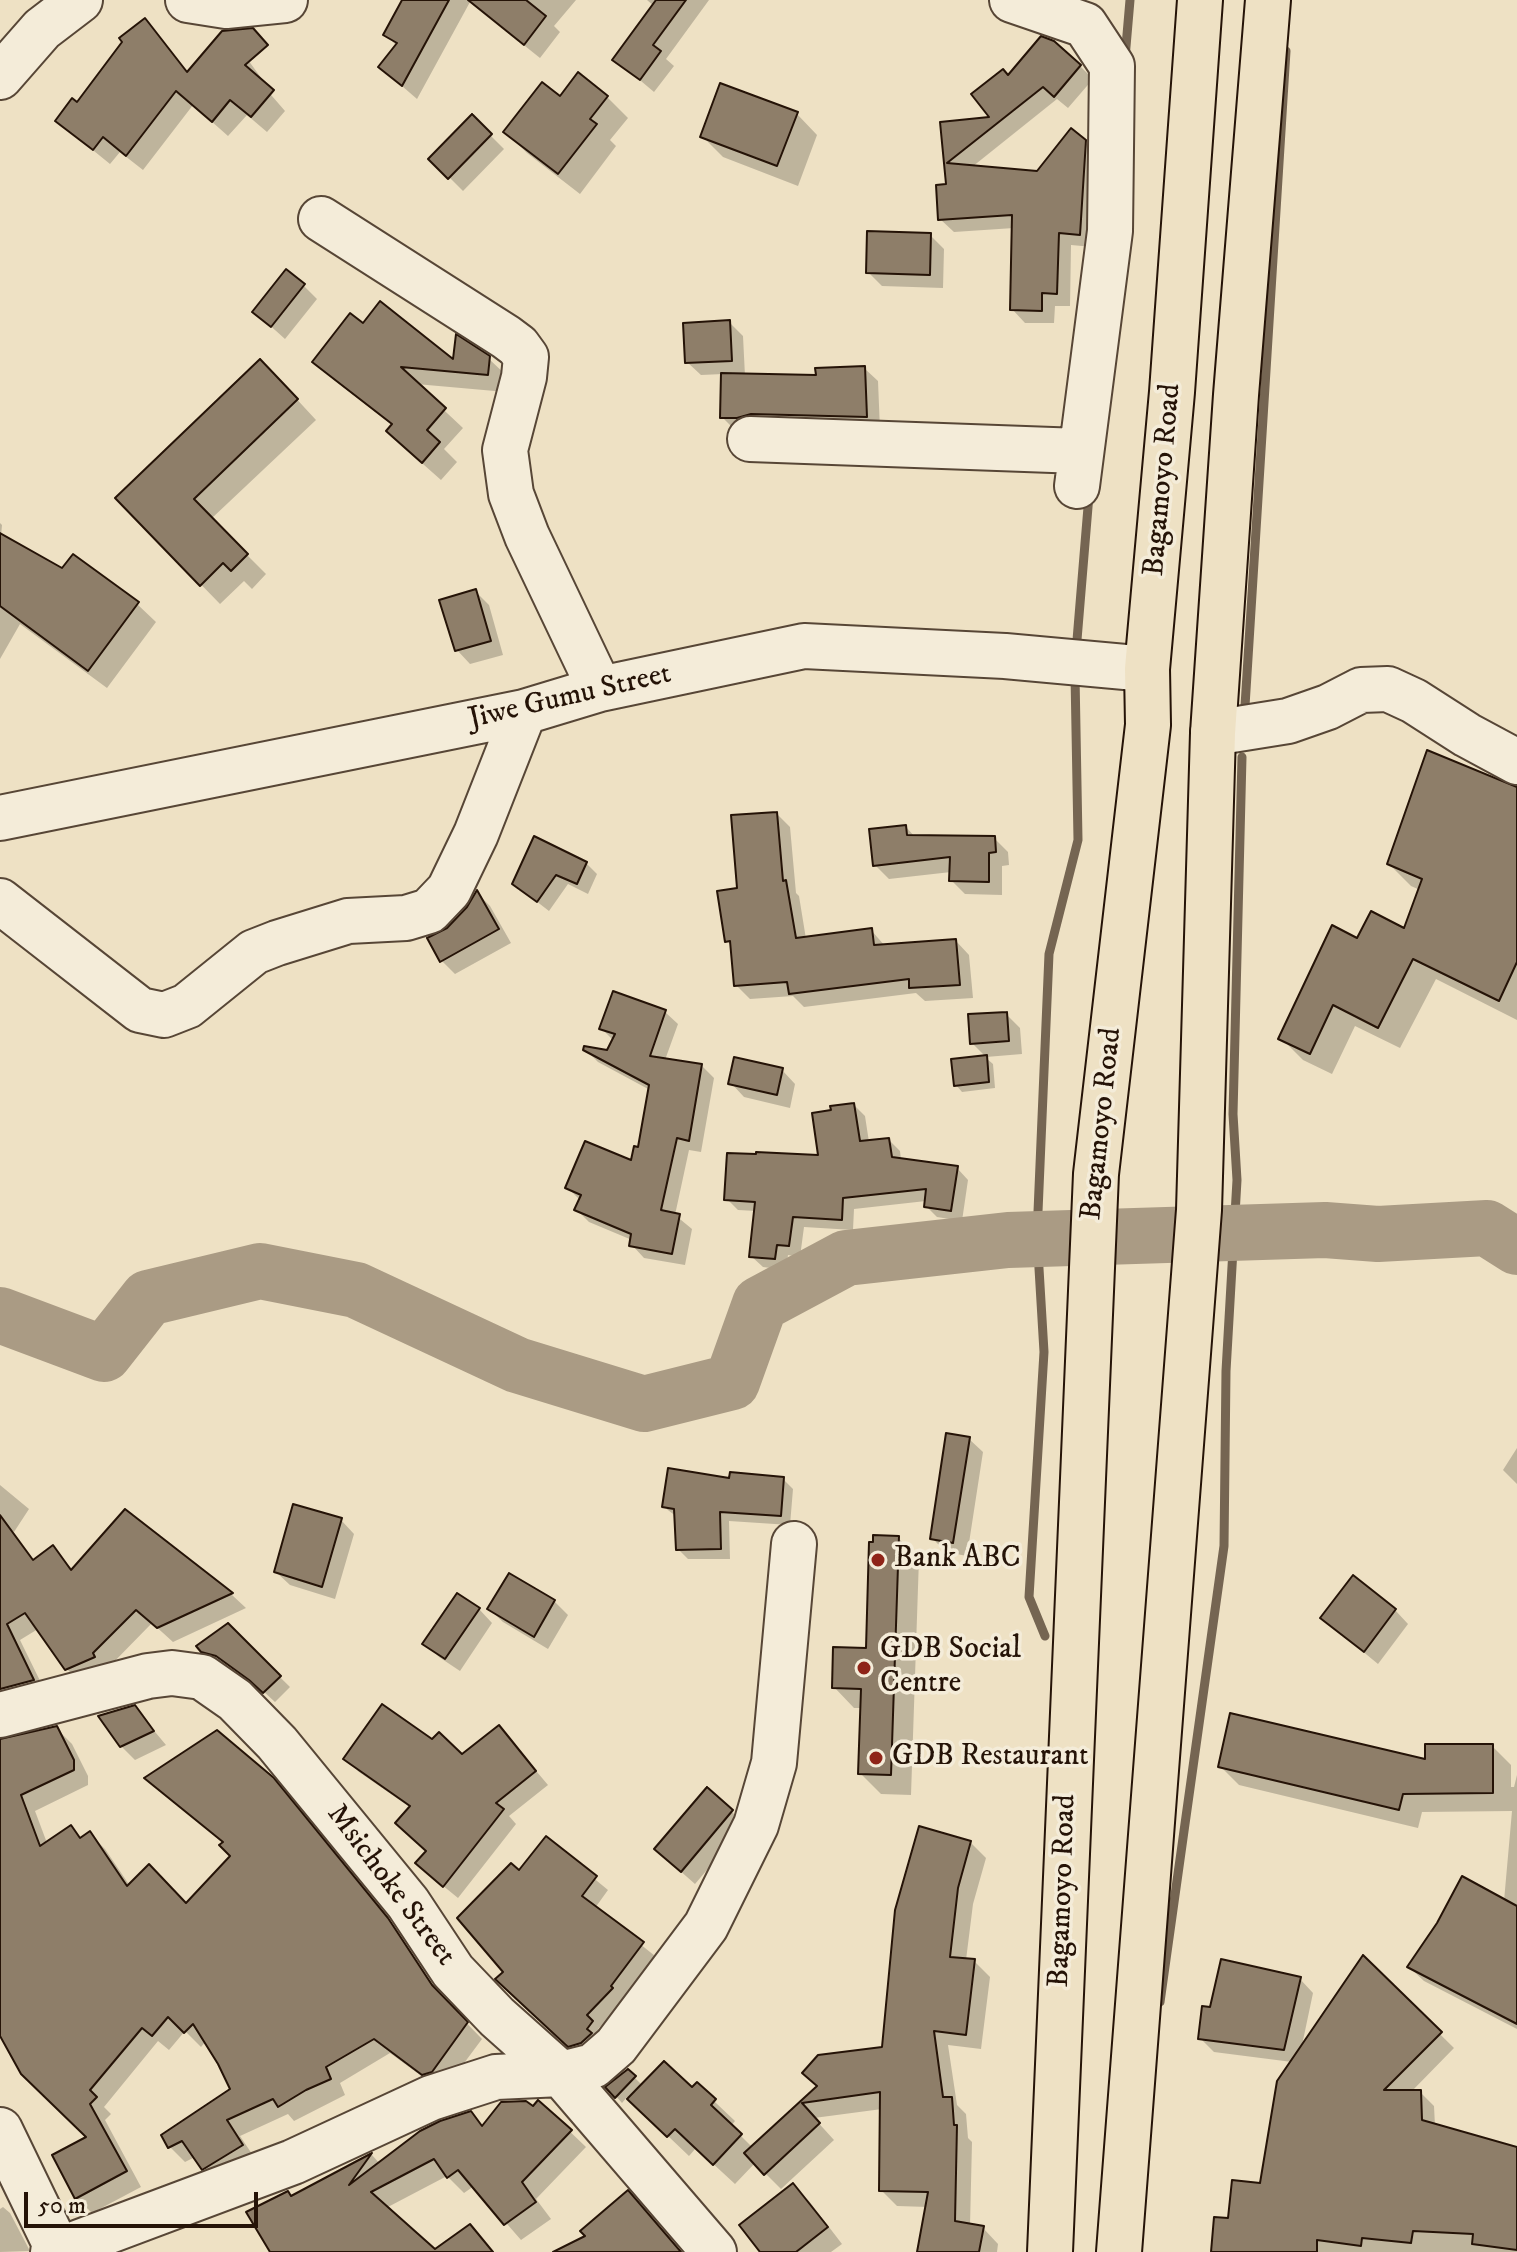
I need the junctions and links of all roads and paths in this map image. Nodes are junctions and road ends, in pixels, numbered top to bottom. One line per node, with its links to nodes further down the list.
1 (80, 0): 8 (street)
2 (188, 0): 3 (street)
3 (285, 0)
4 (1012, 0): 7 (street)
5 (1200, 0): 11 (highway, Bagamoyo Road)
6 (1268, 0): 14 (highway)
7 (1085, 13): 10 (street)
8 (0, 77)
9 (321, 219): 12 (street)
10 (750, 439)
11 (1147, 669): 12 (street, Jiwe Gumu Street); 24 (highway, Bagamoyo Road)
12 (600, 689): 13 (street, Jiwe Gumu Street)
13 (524, 712): 16 (street, Jiwe Gumu Street); 17 (street)
14 (1213, 733): 15 (street); 25 (highway)
15 (1517, 762)
16 (0, 818)
17 (0, 901)
18 (794, 1544): 20 (street)
19 (0, 1715): 20 (street, Msichoke Street)
20 (561, 2074): 22 (street); 23 (street, Msichoke Street)
21 (0, 2130): 22 (street)
22 (57, 2251)
23 (714, 2252)
24 (1050, 2252)
25 (1119, 2252)

